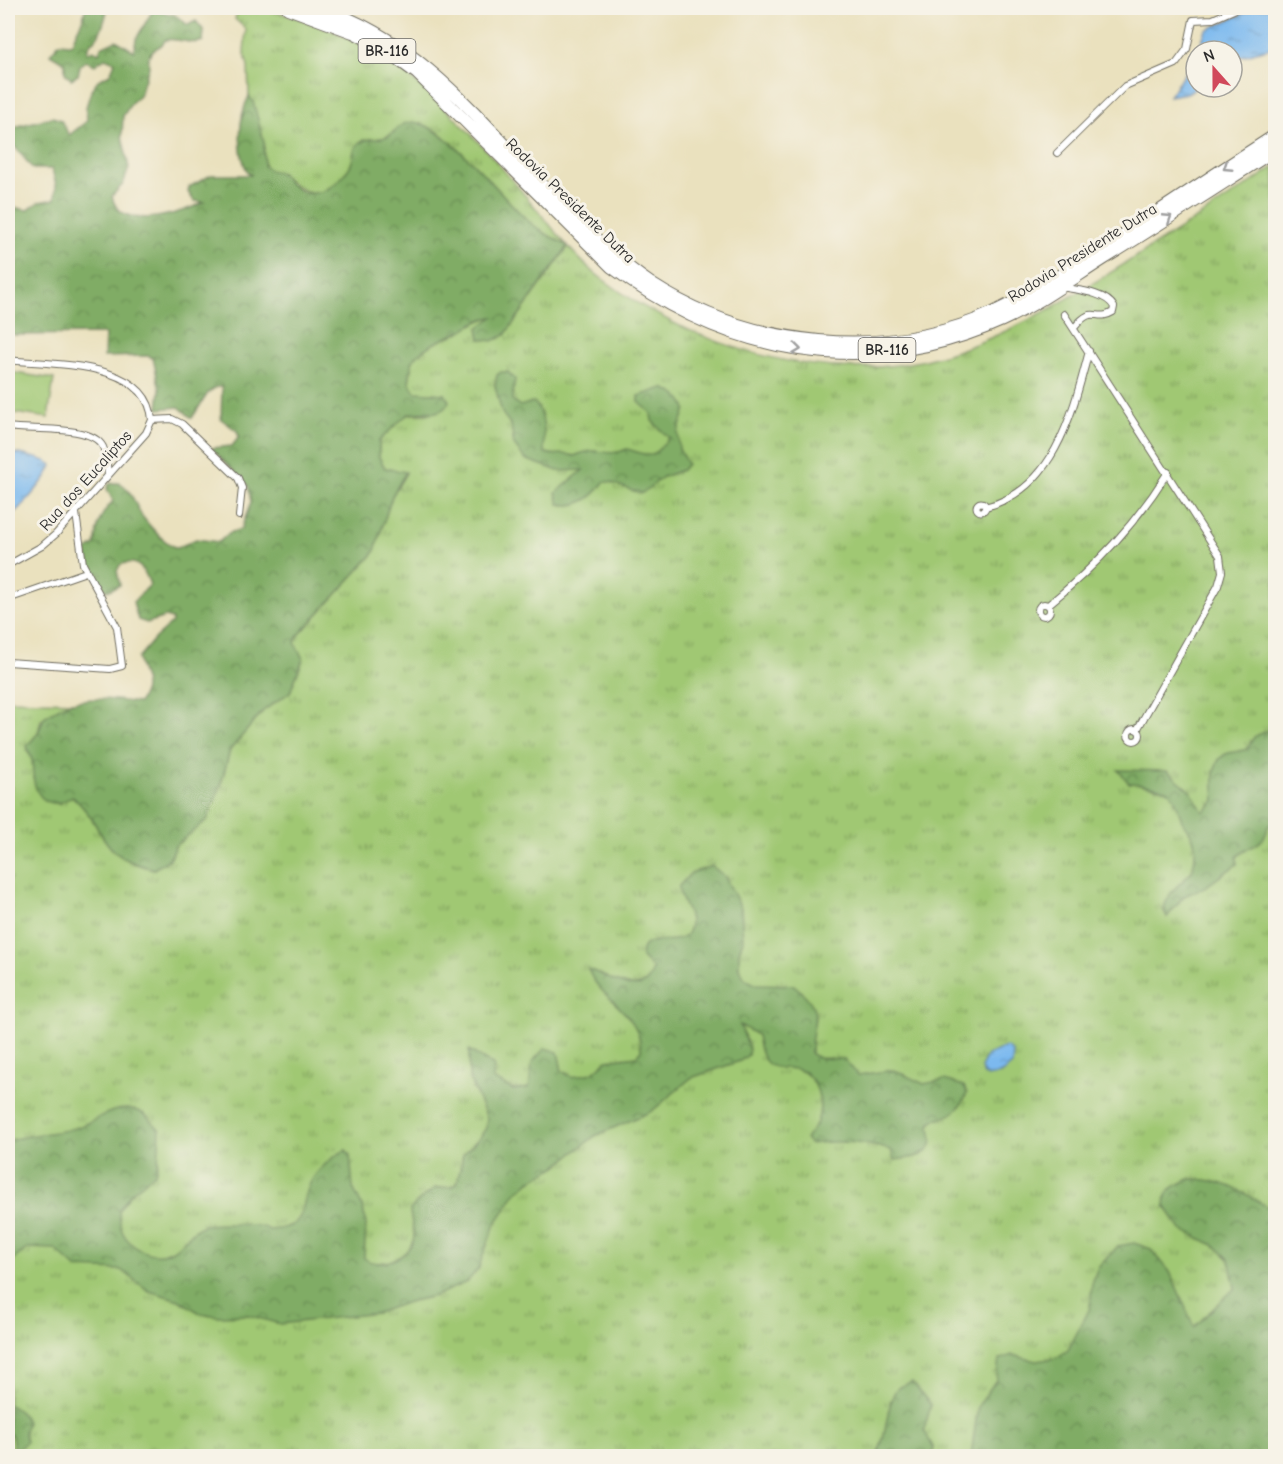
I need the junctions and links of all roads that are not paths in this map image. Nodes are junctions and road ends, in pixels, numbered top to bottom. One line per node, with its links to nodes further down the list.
1 (288, 8): 4 (highway, Rodovia Presidente Dutra / BR-116)
2 (320, 8): 4 (highway, Rodovia Presidente Dutra / BR-116)
3 (1238, 8): 7 (street)
4 (473, 120): 8 (highway, Rodovia Presidente Dutra / BR-116)
5 (1275, 135): 8 (highway, Rodovia Presidente Dutra / BR-116, one-way to 8)
6 (1275, 148): 9 (highway, Rodovia Presidente Dutra / BR-116, one-way to 6)
7 (1057, 153)
8 (510, 158): 9 (highway, Rodovia Presidente Dutra / BR-116, one-way to 9)
9 (1060, 287): 11 (street)
10 (1065, 314): 11 (street)
11 (1074, 328): 12 (street)
12 (1089, 351): 16 (street); 18 (street)
13 (8, 360): 14 (street)
14 (152, 420): 17 (street, Rua dos Eucaliptos); 20 (street)
15 (8, 427): 17 (street)
16 (1168, 472): 24 (street); 26 (street)
17 (108, 476): 19 (street, Rua dos Eucaliptos)
18 (985, 507)
19 (75, 512): 21 (street, Rua dos Eucaliptos); 22 (street)
20 (239, 516)
21 (8, 565)
22 (86, 573): 23 (street); 25 (street)
23 (8, 599)
24 (1048, 605)
25 (8, 662)
26 (1137, 730)

